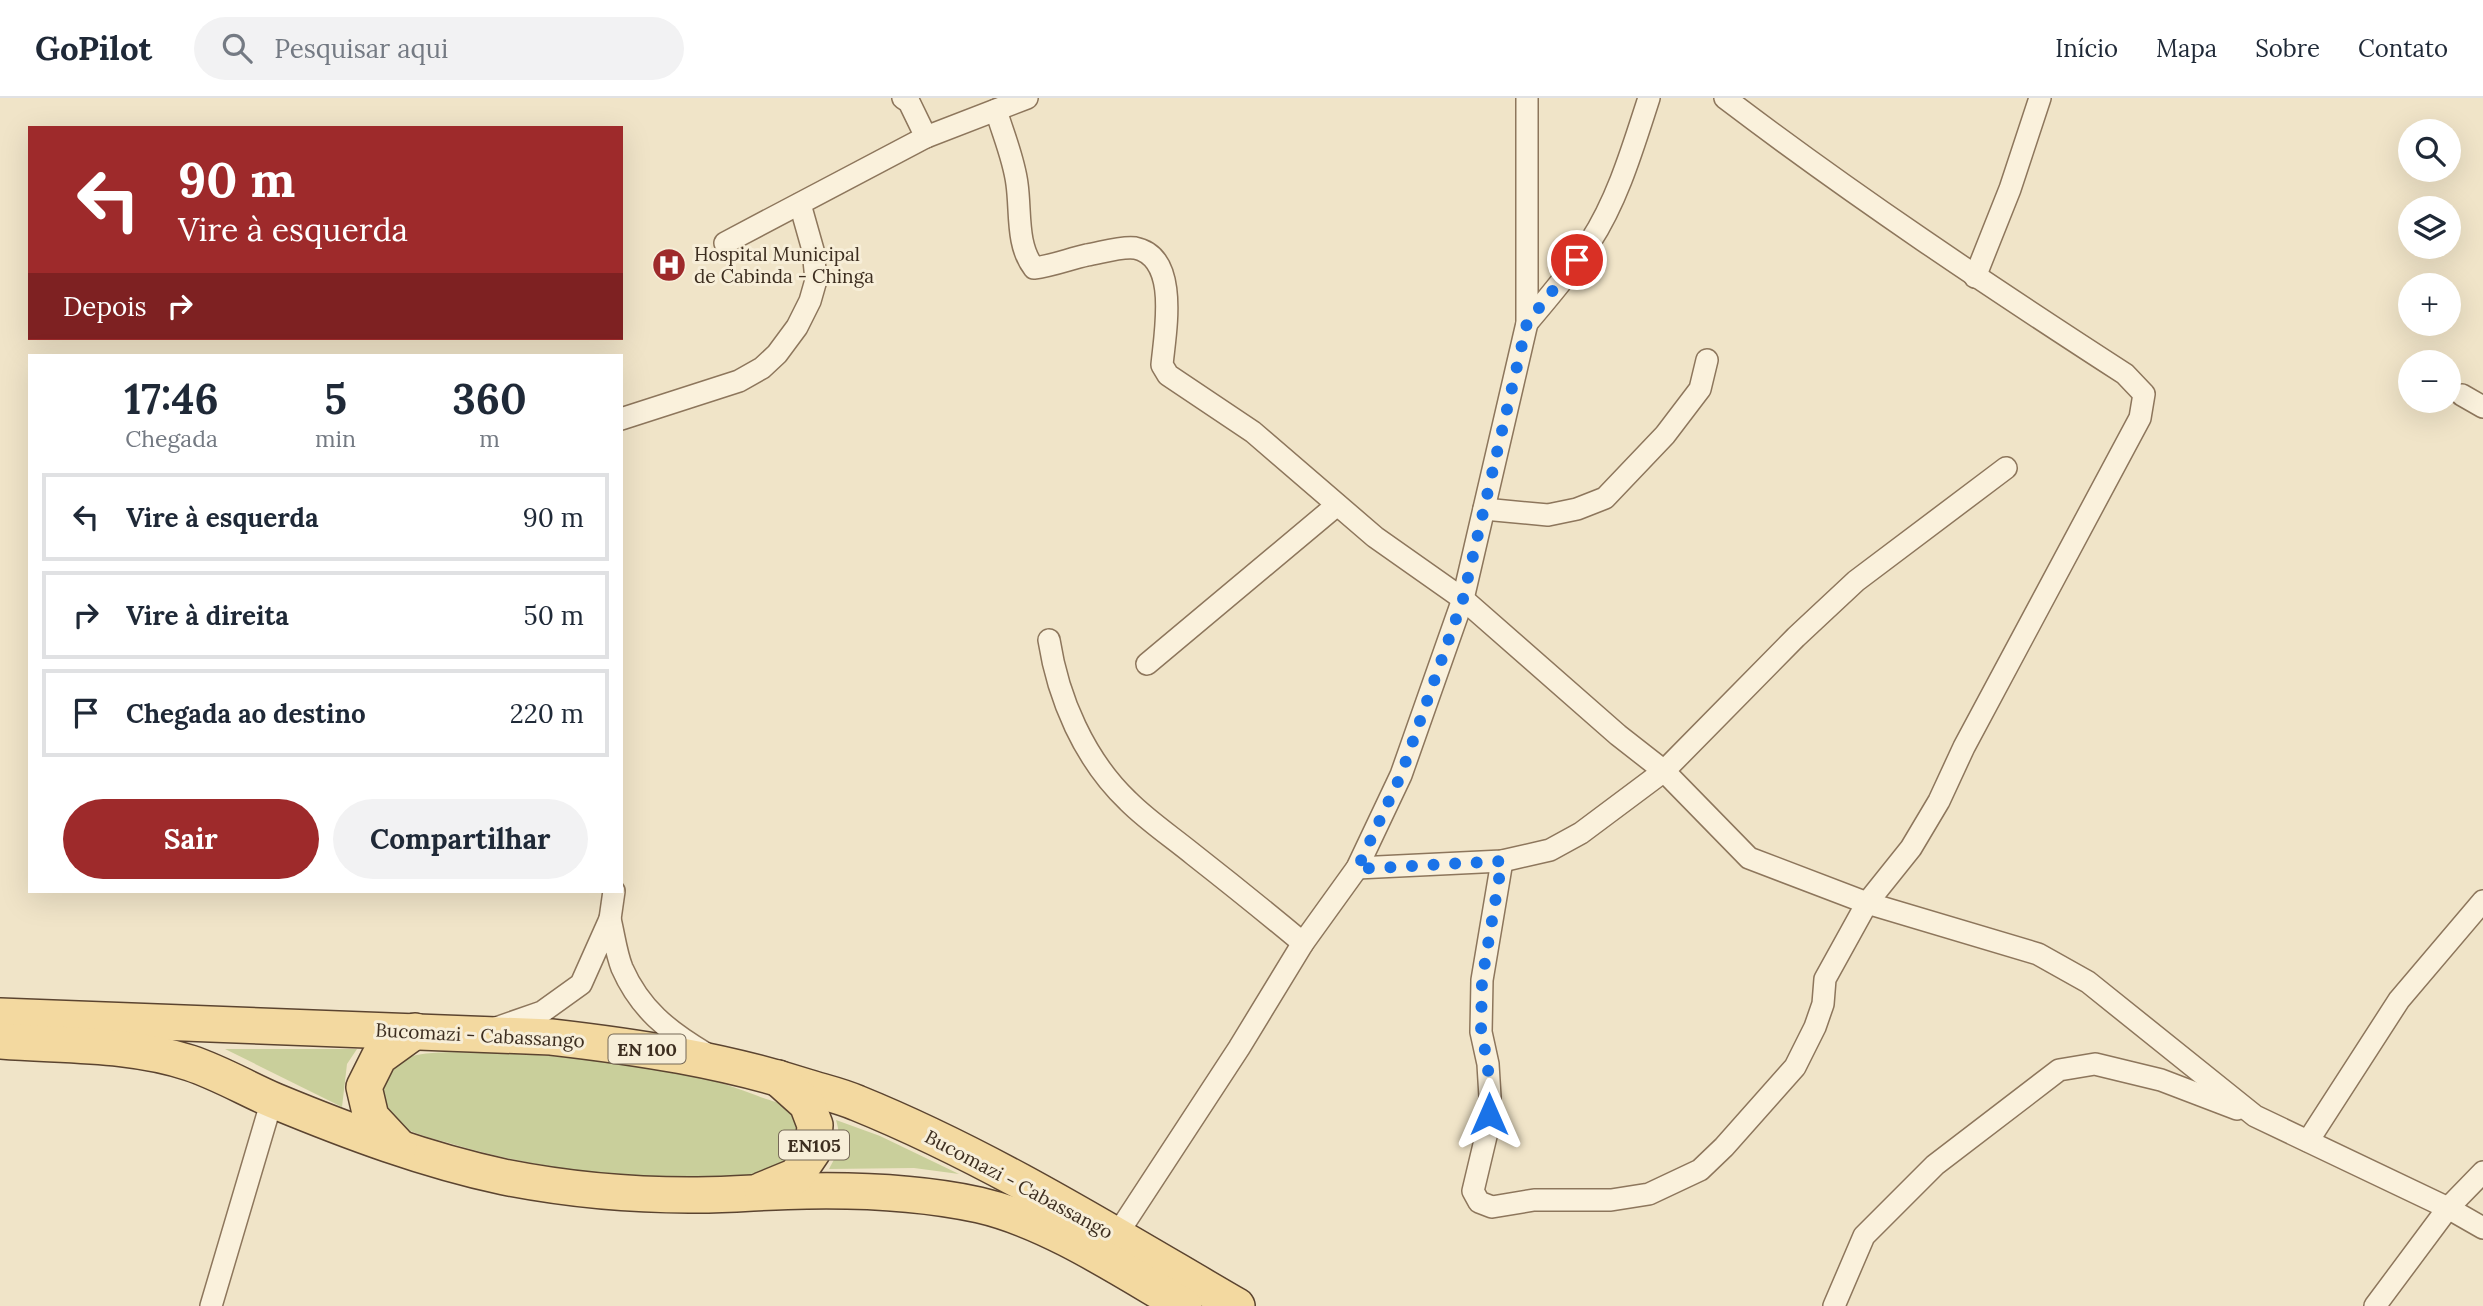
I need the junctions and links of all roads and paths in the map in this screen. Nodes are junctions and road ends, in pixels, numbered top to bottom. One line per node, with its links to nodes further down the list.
1 (903, 98): 8 (street)
2 (1027, 98): 7 (street)
3 (1527, 98): 12 (street)
4 (1649, 98): 12 (street)
5 (1725, 98): 11 (street)
6 (2040, 98): 11 (street)
7 (996, 110): 8 (street); 18 (street)
8 (926, 137): 9 (street)
9 (800, 204): 10 (street); 16 (street)
10 (725, 243)
11 (1975, 277): 28 (street)
12 (1527, 323): 19 (street)
13 (1707, 360): 19 (street)
14 (2462, 396): 15 (street)
15 (2483, 407)
16 (623, 418)
17 (2006, 468): 23 (street)
18 (1337, 505): 20 (street); 22 (street)
19 (1484, 509): 20 (street)
20 (1463, 599): 23 (street); 25 (street)
21 (1049, 640): 30 (street)
22 (1147, 664)
23 (1664, 771): 24 (street); 28 (street)
24 (1502, 861): 25 (street); 28 (street)
25 (1357, 869): 30 (street)
26 (614, 893): 29 (street)
27 (2483, 901): 39 (street)
28 (1867, 903): 38 (street)
29 (610, 919): 33 (street); 35 (street)
30 (1303, 943): 45 (street)
31 (0, 1016): 32 (main road, Bucomazi - Cabassango / EN 100)
32 (415, 1031): 33 (main road, Bucomazi - Cabassango / EN 100); 40 (main road)
33 (478, 1034): 35 (main road, Bucomazi - Cabassango / EN 100)
34 (0, 1041): 37 (main road, Bucomazi - Cabassango)
35 (719, 1062): 36 (main road, Bucomazi - Cabassango / EN 100)
36 (777, 1077): 42 (main road, EN105); 45 (main road, Bucomazi - Cabassango / EN 100)
37 (272, 1100): 40 (main road, Bucomazi - Cabassango); 47 (street)
38 (2255, 1116): 39 (street); 49 (street)
39 (2308, 1141): 43 (street)
40 (402, 1150): 42 (main road, Bucomazi - Cabassango)
41 (2483, 1172): 43 (street)
42 (753, 1194): 46 (main road, Bucomazi - Cabassango)
43 (2448, 1208): 44 (street); 50 (street)
44 (2483, 1228)
45 (1116, 1236): 48 (main road, Bucomazi - Cabassango / EN 100)
46 (1177, 1304)
47 (211, 1306)
48 (1237, 1306)
49 (1833, 1306)
50 (2375, 1306)

